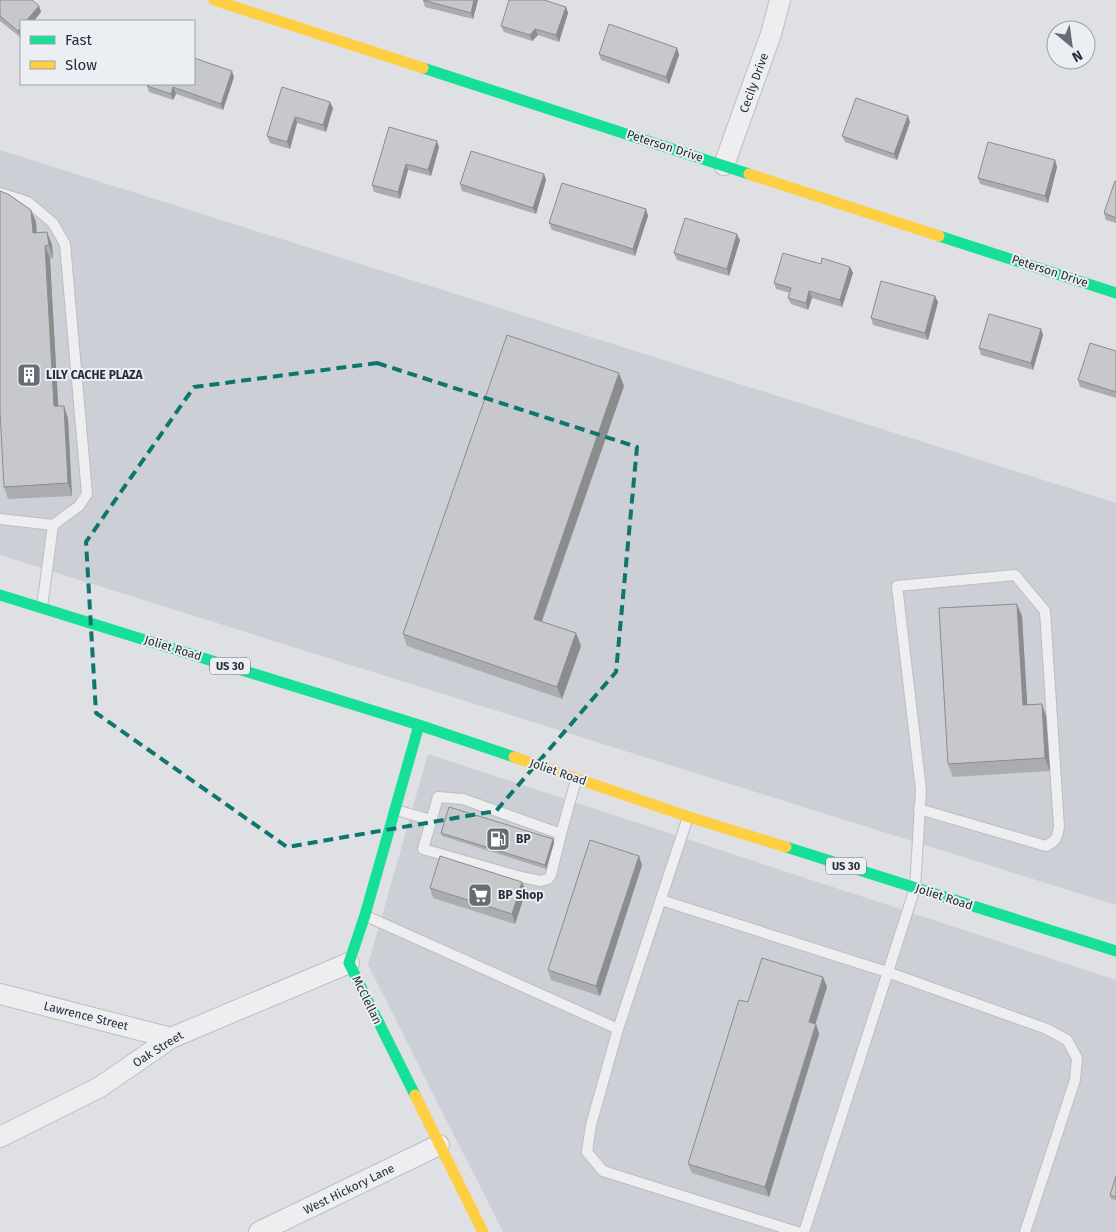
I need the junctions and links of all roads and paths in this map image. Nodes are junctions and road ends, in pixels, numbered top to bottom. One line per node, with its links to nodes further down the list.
1 (214, 0): 3 (street, Peterson Drive)
2 (780, 0): 3 (street, Cecily Drive)
3 (724, 165): 5 (street, Peterson Drive)
4 (0, 193): 7 (lane)
5 (1116, 293)
6 (0, 519): 7 (lane)
7 (53, 525): 9 (lane)
8 (0, 595): 9 (street, Joliet Road / US 30)
9 (42, 608): 10 (street, Joliet Road / US 30)
10 (419, 725): 11 (street, Joliet Road / US 30); 12 (street, McClellan)
11 (577, 779): 14 (street, Joliet Road / US 30); 16 (lane)
12 (395, 809): 15 (lane); 19 (street, McClellan)
13 (919, 809): 13 (lane); 17 (lane)
14 (689, 816): 17 (street, Joliet Road / US 30); 18 (lane)
15 (431, 820): 16 (lane); 16 (lane)
16 (561, 834)
17 (915, 888): 20 (street, Joliet Road / US 30); 22 (lane)
18 (661, 900): 22 (lane); 24 (lane)
19 (365, 915): 21 (street, McClellan); 24 (lane)
20 (1116, 951)
21 (349, 963): 25 (street, Oak Street); 27 (street, McClellan)
22 (887, 972): 31 (lane); 32 (lane)
23 (0, 994): 25 (street, Lawrence Street)
24 (618, 1030): 30 (lane)
25 (171, 1038): 26 (street, Oak Street)
26 (0, 1137)
27 (439, 1145): 28 (street, West Hickory Lane); 29 (street, McClellan)
28 (259, 1232)
29 (483, 1232)
30 (798, 1232)
31 (804, 1232)
32 (1025, 1232)

